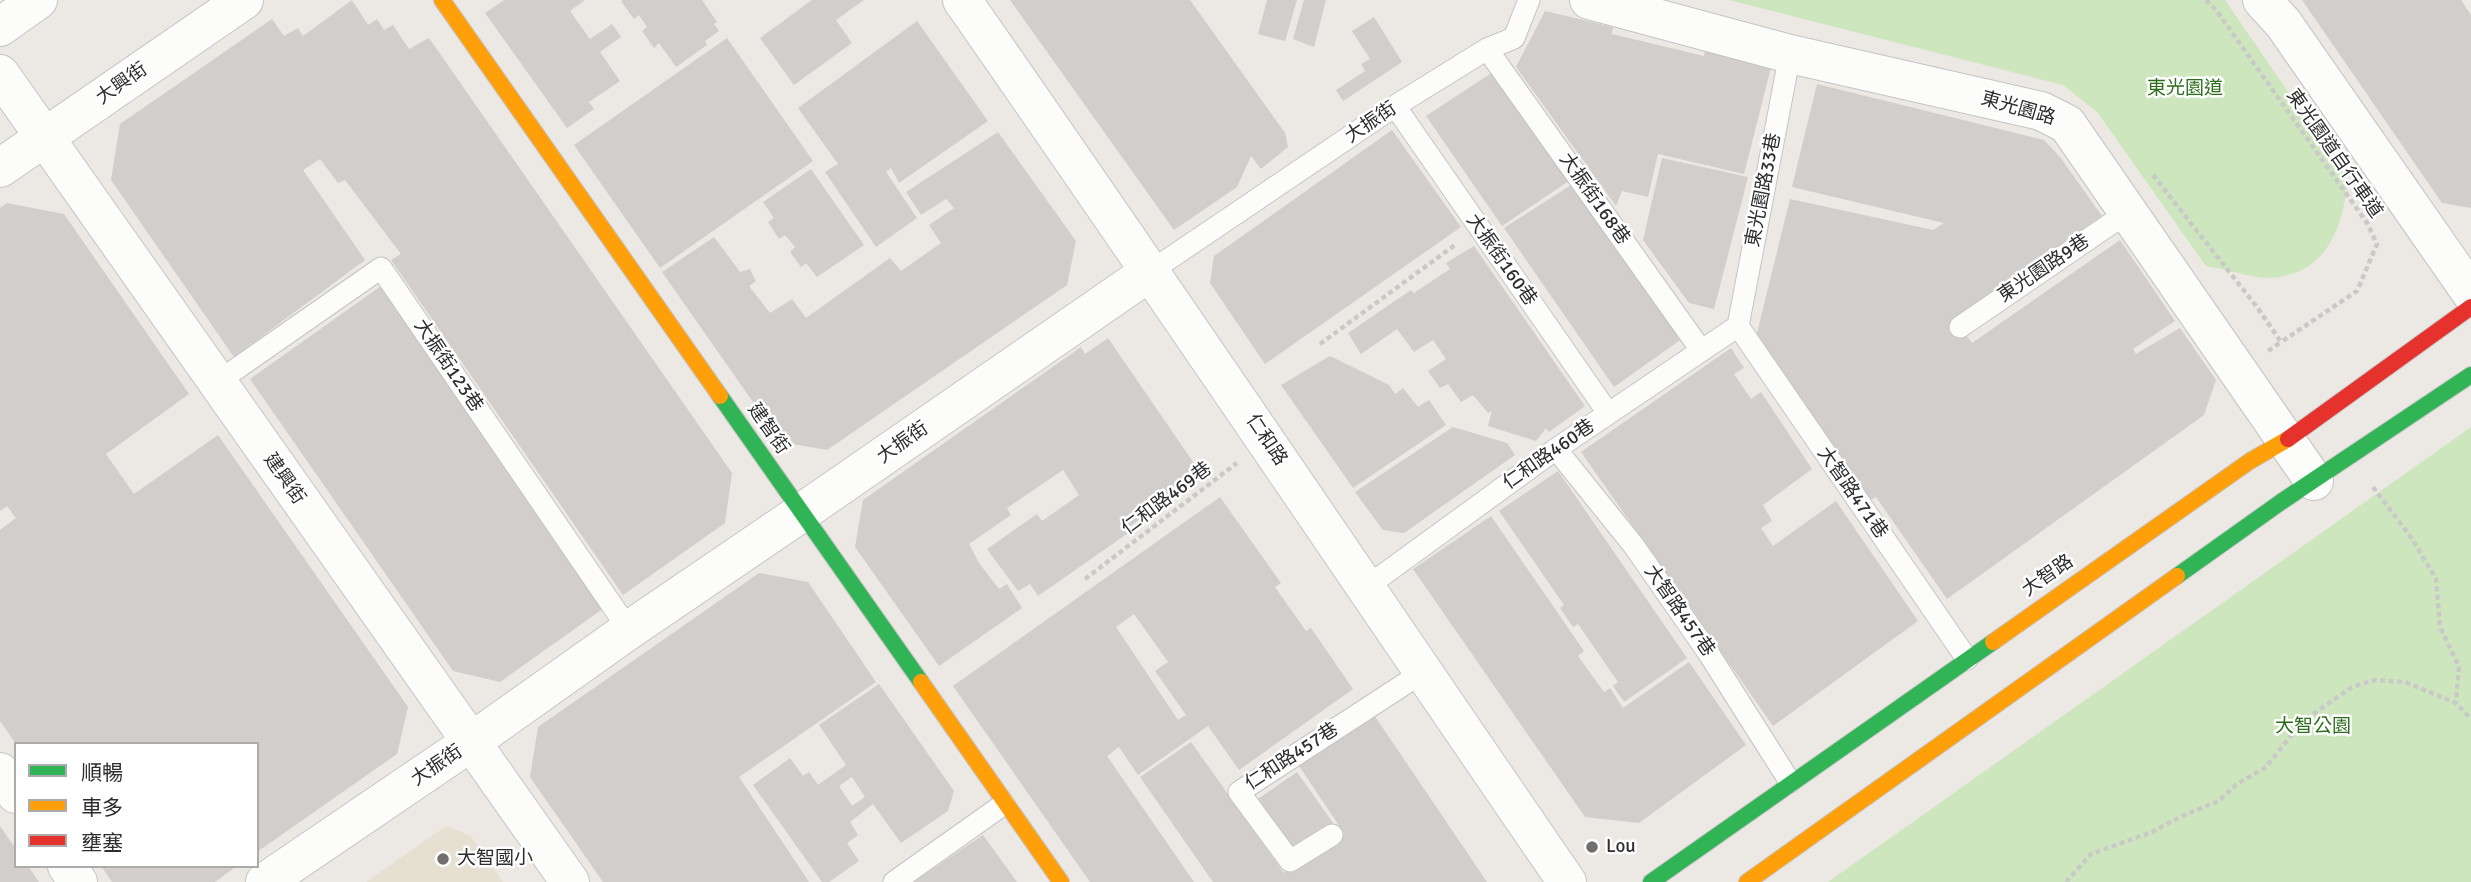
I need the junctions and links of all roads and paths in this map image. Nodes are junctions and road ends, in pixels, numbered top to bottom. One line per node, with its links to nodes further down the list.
1 (38, 0): 9 (street)
2 (244, 0): 14 (street, 大興街)
3 (442, 0): 34 (street, 建智街)
4 (962, 0): 18 (street, 仁和路)
5 (1529, 0): 10 (lane, 大振街)
6 (1589, 0): 11 (street, 東光園路)
7 (2206, 0): 23 (path, 東光園道自行車道)
8 (2262, 0): 19 (street)
9 (0, 27)
10 (1487, 49): 13 (lane, 大振街); 25 (lane, 大振街168巷)
11 (1790, 54): 16 (street, 東光園路); 21 (lane, 東光園路33巷)
12 (0, 74): 14 (street, 建興街)
13 (1395, 106): 17 (lane, 大振街160巷); 18 (lane, 大振街)
14 (46, 137): 15 (street, 大興街); 27 (street, 建興街)
15 (0, 168)
16 (2128, 212): 22 (lane, 東光園路9巷); 29 (street, 東光園路)
17 (1479, 227): 24 (path); 28 (lane, 大振街160巷)
18 (1151, 271): 30 (street, 仁和路); 34 (street, 大振街)
19 (2471, 293)
20 (2471, 307): 29 (street, 大智路)
21 (1738, 326): 25 (lane, 仁和路460巷); 38 (lane, 大智路471巷)
22 (1960, 327)
23 (2281, 342)
24 (1320, 344)
25 (1701, 350): 28 (lane, 仁和路460巷)
26 (2471, 375): 33 (street)
27 (216, 383): 37 (lane, 大振街123巷); 42 (street, 建興街)
28 (1608, 413): 31 (lane, 仁和路460巷)
29 (2286, 440): 33 (street, 東光園路); 38 (street, 大智路)
30 (1266, 441): 35 (path, 仁和路469巷); 36 (street, 仁和路)
31 (1556, 449): 36 (lane, 仁和路460巷); 44 (lane, 大智路457巷)
32 (2367, 478): 40 (path)
33 (2314, 481): 54 (street)
34 (801, 513): 37 (street, 大振街); 46 (street, 建智街)
35 (1084, 579)
36 (1365, 588): 39 (street, 仁和路)
37 (629, 630): 42 (street, 大振街)
38 (1966, 659): 44 (street, 大智路)
39 (1423, 672): 47 (lane, 仁和路457巷); 52 (street, 仁和路)
40 (2456, 703): 41 (path); 55 (path)
41 (2471, 719)
42 (471, 743): 48 (street, 大振街); 49 (street, 建興街)
43 (0, 772): 45 (street)
44 (1790, 782): 53 (street, 大智路)
45 (14, 791)
46 (1004, 804): 50 (lane); 51 (street, 建智街)
47 (1332, 835)
48 (265, 882)
49 (570, 882)
50 (894, 882)
51 (1061, 882)
52 (1567, 882)
53 (1651, 882)
54 (1747, 882)
55 (2066, 882)

